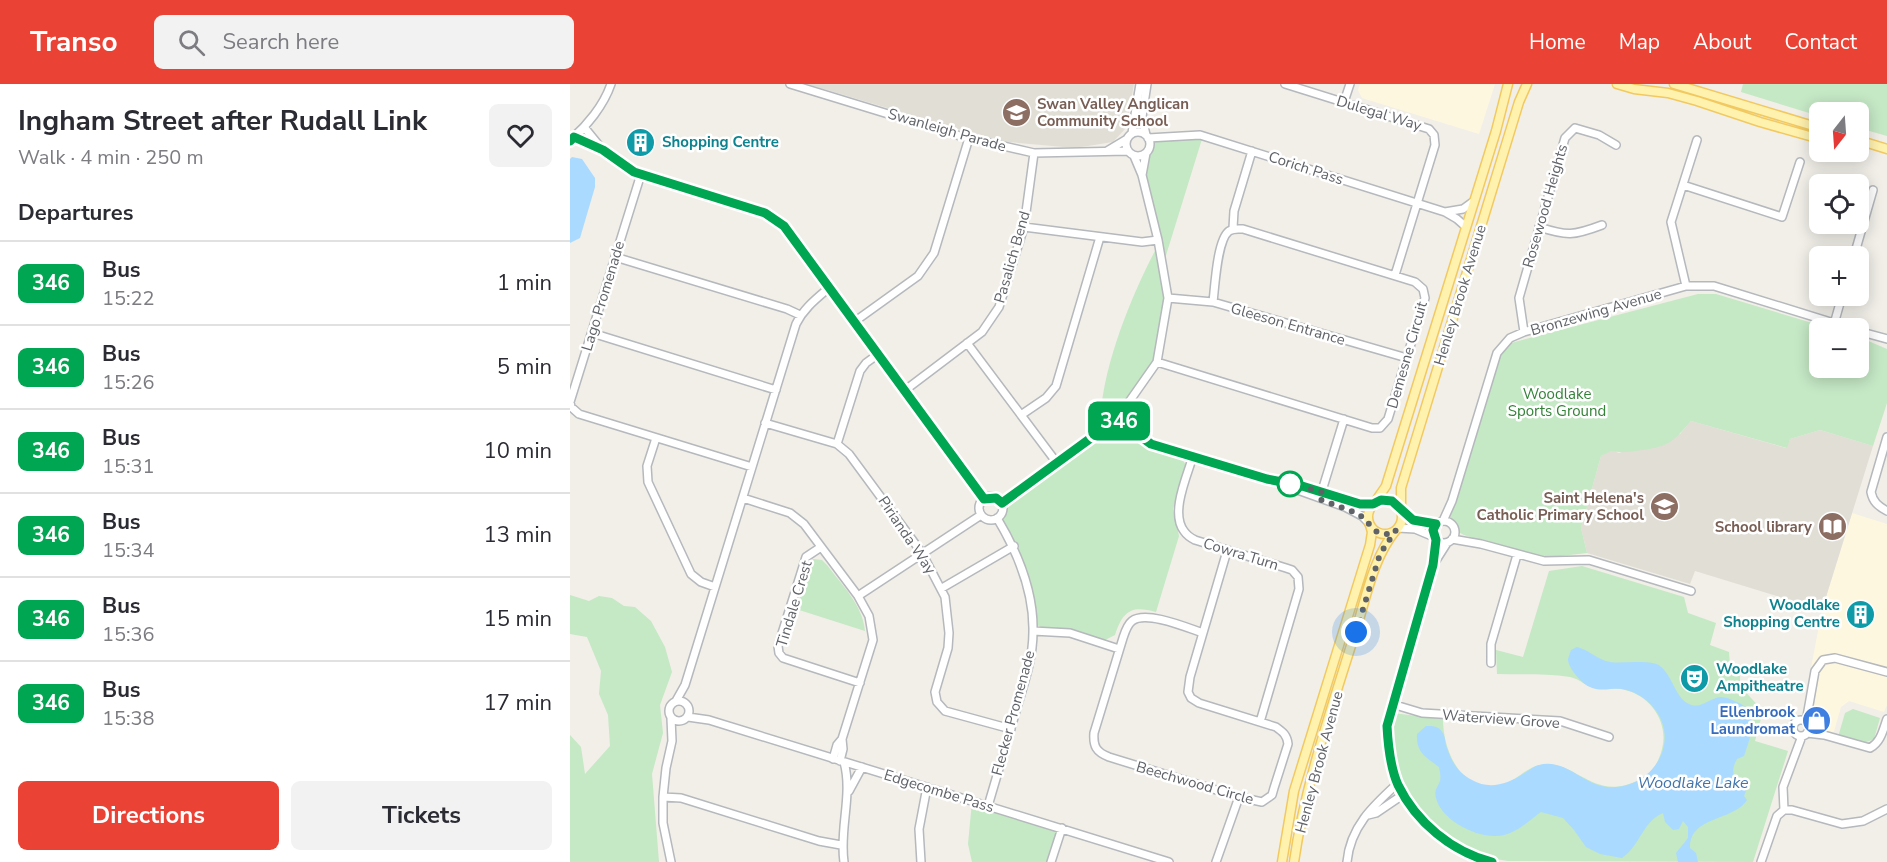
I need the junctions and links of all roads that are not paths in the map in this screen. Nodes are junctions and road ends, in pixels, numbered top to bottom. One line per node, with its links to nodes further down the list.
1 (611, 84): 13 (street)
2 (790, 84): 17 (street, Swanleigh Parade)
3 (1140, 84): 14 (street)
4 (1147, 84): 15 (street)
5 (1284, 84): 11 (street, Dulegal Way)
6 (1350, 84): 11 (street)
7 (1508, 84): 36 (main road, Henley Brook Avenue)
8 (1527, 84): 81 (main road, Henley Brook Avenue)
9 (1617, 84): 16 (main road)
10 (1674, 84): 12 (main road)
11 (1344, 102): 37 (street, Dulegal Way)
12 (1809, 125)
13 (584, 127): 19 (street); 24 (street)
14 (1129, 136): 15 (street); 27 (street, Swanleigh Parade); 30 (street)
15 (1147, 136): 18 (street, Corich Pass); 25 (street)
16 (1809, 136)
17 (969, 138): 29 (street, Swanleigh Parade); 55 (street)
18 (1165, 138): 25 (street, Corich Pass); 28 (street, Corich Pass)
19 (572, 139): 24 (street)
20 (1697, 140): 34 (street)
21 (1869, 144): 26 (main road)
22 (1616, 145): 42 (street, Rosewood Heights)
23 (1869, 148): 26 (main road)
24 (603, 150): 32 (street)
25 (1148, 150): 30 (street); 33 (street)
26 (1887, 150)
27 (1107, 151): 29 (street, Swanleigh Parade); 30 (street, Swanleigh Parade)
28 (1252, 151): 37 (street, Corich Pass); 43 (street)
29 (1034, 153): 40 (street, Pasalich Bend)
30 (1131, 153): 33 (street)
31 (1800, 162): 34 (street)
32 (641, 174): 47 (street, Lago Promenade); 50 (street)
33 (1142, 175): 45 (street)
34 (1683, 186): 49 (street)
35 (1873, 190): 46 (street)
36 (1474, 201): 38 (street); 41 (main road, Henley Brook Avenue)
37 (1418, 204): 38 (street, Corich Pass); 48 (street, Dulegal Way)
38 (1445, 212): 41 (street, Corich Pass)
39 (1602, 225): 42 (street)
40 (1024, 226): 44 (street); 60 (street, Pasalich Bend)
41 (1466, 227): 80 (main road, Henley Brook Avenue)
42 (1539, 227): 56 (street, Rosewood Heights)
43 (1233, 228): 48 (street, Demesne Circuit); 52 (street)
44 (1100, 237): 45 (street); 66 (street)
45 (1158, 240): 51 (street)
46 (1857, 246)
47 (615, 257): 53 (street); 57 (street, Lago Promenade)
48 (1395, 275): 62 (street, Demesne Circuit)
49 (1686, 286): 54 (street, Bronzewing Avenue); 56 (street, Bronzewing Avenue)
50 (830, 287): 53 (street); 55 (street)
51 (1168, 298): 52 (street, Gleeson Entrance); 63 (street)
52 (1213, 302): 62 (street, Gleeson Entrance)
53 (800, 315): 64 (street)
54 (1815, 318)
55 (854, 322): 61 (street)
56 (1524, 332): 85 (street, Bronzewing Avenue)
57 (592, 333): 64 (street); 71 (street, Lago Promenade)
58 (1869, 334): 59 (street)
59 (1887, 339)
60 (967, 343): 65 (street, Pasalich Bend); 66 (street)
61 (877, 355): 65 (street); 72 (street)
62 (1407, 358): 68 (street, Demesne Circuit)
63 (1157, 362): 67 (street); 68 (street, Demesne Circuit)
64 (776, 390): 69 (street)
65 (904, 391): 78 (street)
66 (1021, 415): 74 (street)
67 (1117, 419): 73 (street); 74 (street)
68 (1344, 419): 76 (street)
69 (765, 423): 72 (street); 75 (street)
70 (1887, 437): 82 (street)
71 (656, 438): 75 (street, Lago Promenade); 96 (street)
72 (837, 444): 93 (street, Pirianda Way)
73 (1193, 456): 76 (street); 92 (street, Cowra Turn)
74 (1057, 463): 79 (street)
75 (752, 467): 77 (street)
76 (1320, 495): 80 (street); 86 (street)
77 (742, 498): 91 (street); 96 (street)
78 (984, 499): 79 (street); 83 (street)
79 (1002, 503): 84 (street)
80 (1374, 503): 81 (main road); 86 (main road)
81 (1401, 510): 85 (street); 87 (main road)
82 (1887, 511)
83 (981, 515): 84 (street); 93 (street)
84 (997, 519): 90 (street, Flecker Promenade)
85 (1443, 522): 88 (street, Bronzewing Avenue); 89 (street)
86 (1370, 524): 87 (main road); 141 (main road, Henley Brook Avenue)
87 (1397, 529): 88 (street); 142 (main road, Henley Brook Avenue)
88 (1435, 538): 89 (street); 95 (street)
89 (1451, 538): 94 (street); 95 (street)
90 (1014, 546): 97 (street); 100 (street, Flecker Promenade)
91 (821, 547): 99 (street); 107 (street, Tindale Crest)
92 (1227, 551): 101 (street, Beechwood Circle); 116 (street, Cowra Turn)
93 (922, 553): 97 (street, Pirianda Way); 99 (street)
94 (1517, 555): 98 (street); 103 (street)
95 (1433, 565): 110 (street)
96 (715, 587): 108 (street)
97 (942, 588): 117 (street, Pirianda Way)
98 (1692, 591)
99 (858, 596): 107 (street)
100 (1033, 631): 102 (street); 117 (street, Flecker Promenade)
101 (1203, 633): 102 (street, Beechwood Circle); 116 (street, Beechwood Circle)
102 (1119, 649): 128 (street, Beechwood Circle)
103 (1491, 663)
104 (1869, 669): 105 (street); 106 (street); 118 (street)
105 (1887, 672)
106 (1887, 678)
107 (860, 683): 121 (street)
108 (685, 685): 109 (street); 111 (street)
109 (676, 701): 111 (street, Edgecombe Pass); 112 (street)
110 (1392, 704): 119 (street, Waterview Grove); 123 (street)
111 (687, 706): 113 (street); 115 (street, Edgecombe Pass)
112 (671, 718): 113 (street, Edgecombe Pass); 120 (street)
113 (684, 719): 115 (street, Edgecombe Pass); 120 (street)
114 (1887, 719): 118 (street)
115 (709, 720): 121 (street, Edgecombe Pass)
116 (1260, 722): 128 (street, Beechwood Circle)
117 (1011, 729): 129 (street, Flecker Promenade)
118 (1803, 729): 131 (street)
119 (1609, 737)
120 (672, 741): 127 (street)
121 (839, 760): 122 (street, Edgecombe Pass); 126 (street)
122 (862, 767): 124 (street, Edgecombe Pass); 126 (street)
123 (1398, 784): 125 (street); 132 (street)
124 (927, 788): 129 (street, Edgecombe Pass); 137 (street)
125 (1404, 794): 132 (street); 144 (street)
126 (847, 795): 134 (street)
127 (663, 797): 134 (street); 135 (street)
128 (1239, 797): 140 (street)
129 (988, 806): 133 (street, Edgecombe Pass)
130 (1887, 808): 131 (street)
131 (1784, 810): 145 (street)
132 (1368, 815): 143 (street)
133 (1062, 828): 138 (street); 139 (street, Edgecombe Pass)
134 (841, 844): 136 (street)
135 (671, 862)
136 (844, 862)
137 (921, 862)
138 (1051, 862)
139 (1170, 862)
140 (1216, 862)
141 (1282, 862)
142 (1294, 862)
143 (1347, 862)
144 (1491, 862)
145 (1761, 862)

